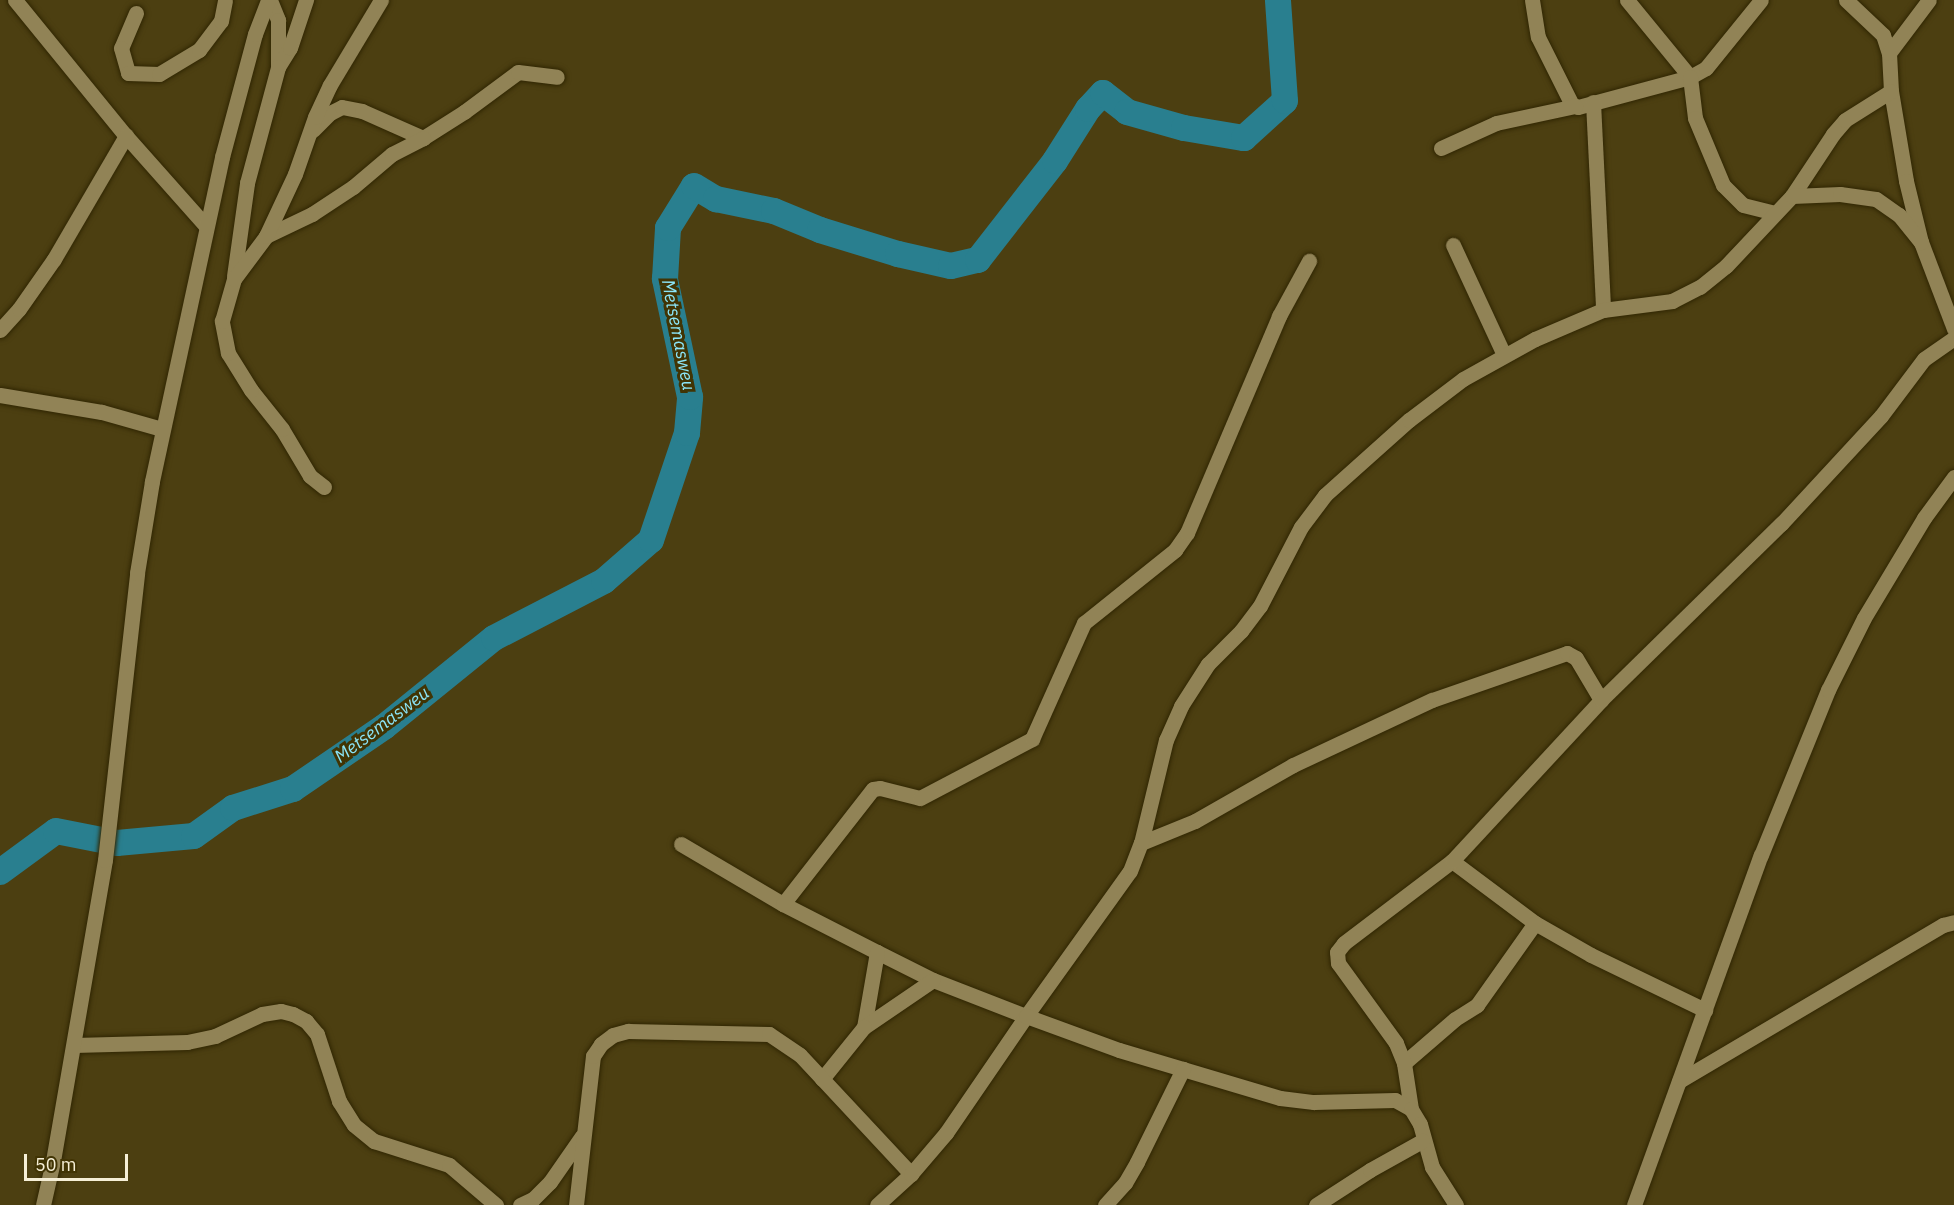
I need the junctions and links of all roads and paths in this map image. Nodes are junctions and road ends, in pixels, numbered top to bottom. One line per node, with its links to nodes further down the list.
1 (15, 0): 21 (street)
2 (225, 0): 12 (street)
3 (269, 0): 14 (street); 26 (street)
4 (319, 0): 11 (street)
5 (381, 0): 20 (street)
6 (1532, 0): 19 (street)
7 (1627, 0): 16 (street)
8 (1761, 0): 16 (street)
9 (1846, 0): 13 (street)
10 (1929, 0): 13 (street)
11 (305, 3): 14 (street)
12 (136, 13)
13 (1889, 53): 17 (street)
14 (278, 67): 31 (street)
15 (557, 77): 22 (street)
16 (1690, 77): 18 (street); 25 (street)
17 (1891, 91): 24 (street); 28 (street)
18 (1593, 102): 19 (street); 32 (street)
19 (1575, 106): 23 (street)
20 (311, 132): 22 (street); 27 (street)
21 (126, 136): 26 (street); 34 (street)
22 (423, 138): 27 (street)
23 (1441, 148)
24 (1792, 196): 25 (street); 28 (street)
25 (1774, 213): 32 (street)
26 (206, 226): 38 (street)
27 (266, 236): 31 (street)
28 (1921, 242): 33 (street)
29 (1453, 245): 36 (street)
30 (1309, 261): 45 (street)
31 (234, 279): 40 (street)
32 (1603, 310): 36 (street)
33 (1954, 328)
34 (0, 330)
35 (1954, 338): 41 (street)
36 (1504, 355): 42 (street)
37 (0, 395): 38 (street)
38 (162, 429): 53 (street)
39 (1954, 477): 50 (street)
40 (324, 487)
41 (1601, 700): 42 (street); 44 (street)
42 (1141, 843): 51 (street)
43 (681, 844): 45 (street)
44 (1452, 861): 47 (street); 54 (street)
45 (783, 904): 48 (street)
46 (1954, 922): 57 (street)
47 (1535, 923): 50 (street); 54 (street)
48 (878, 952): 49 (street); 52 (street)
49 (933, 980): 51 (street); 52 (street)
50 (1705, 1010): 57 (street)
51 (1026, 1016): 55 (street); 61 (street)
52 (864, 1027): 56 (street)
53 (74, 1045): 62 (street); 63 (street)
54 (1404, 1063): 58 (street)
55 (1183, 1070): 58 (street); 67 (street)
56 (822, 1079): 59 (street); 61 (street)
57 (1678, 1081): 70 (street)
58 (1411, 1109): 60 (street)
59 (582, 1136): 64 (street); 65 (street)
60 (1422, 1141): 68 (street); 69 (street)
61 (911, 1174): 66 (street)
62 (43, 1205)
63 (496, 1205)
64 (520, 1205)
65 (576, 1205)
66 (878, 1205)
67 (1105, 1205)
68 (1316, 1205)
69 (1456, 1205)
70 (1634, 1205)

